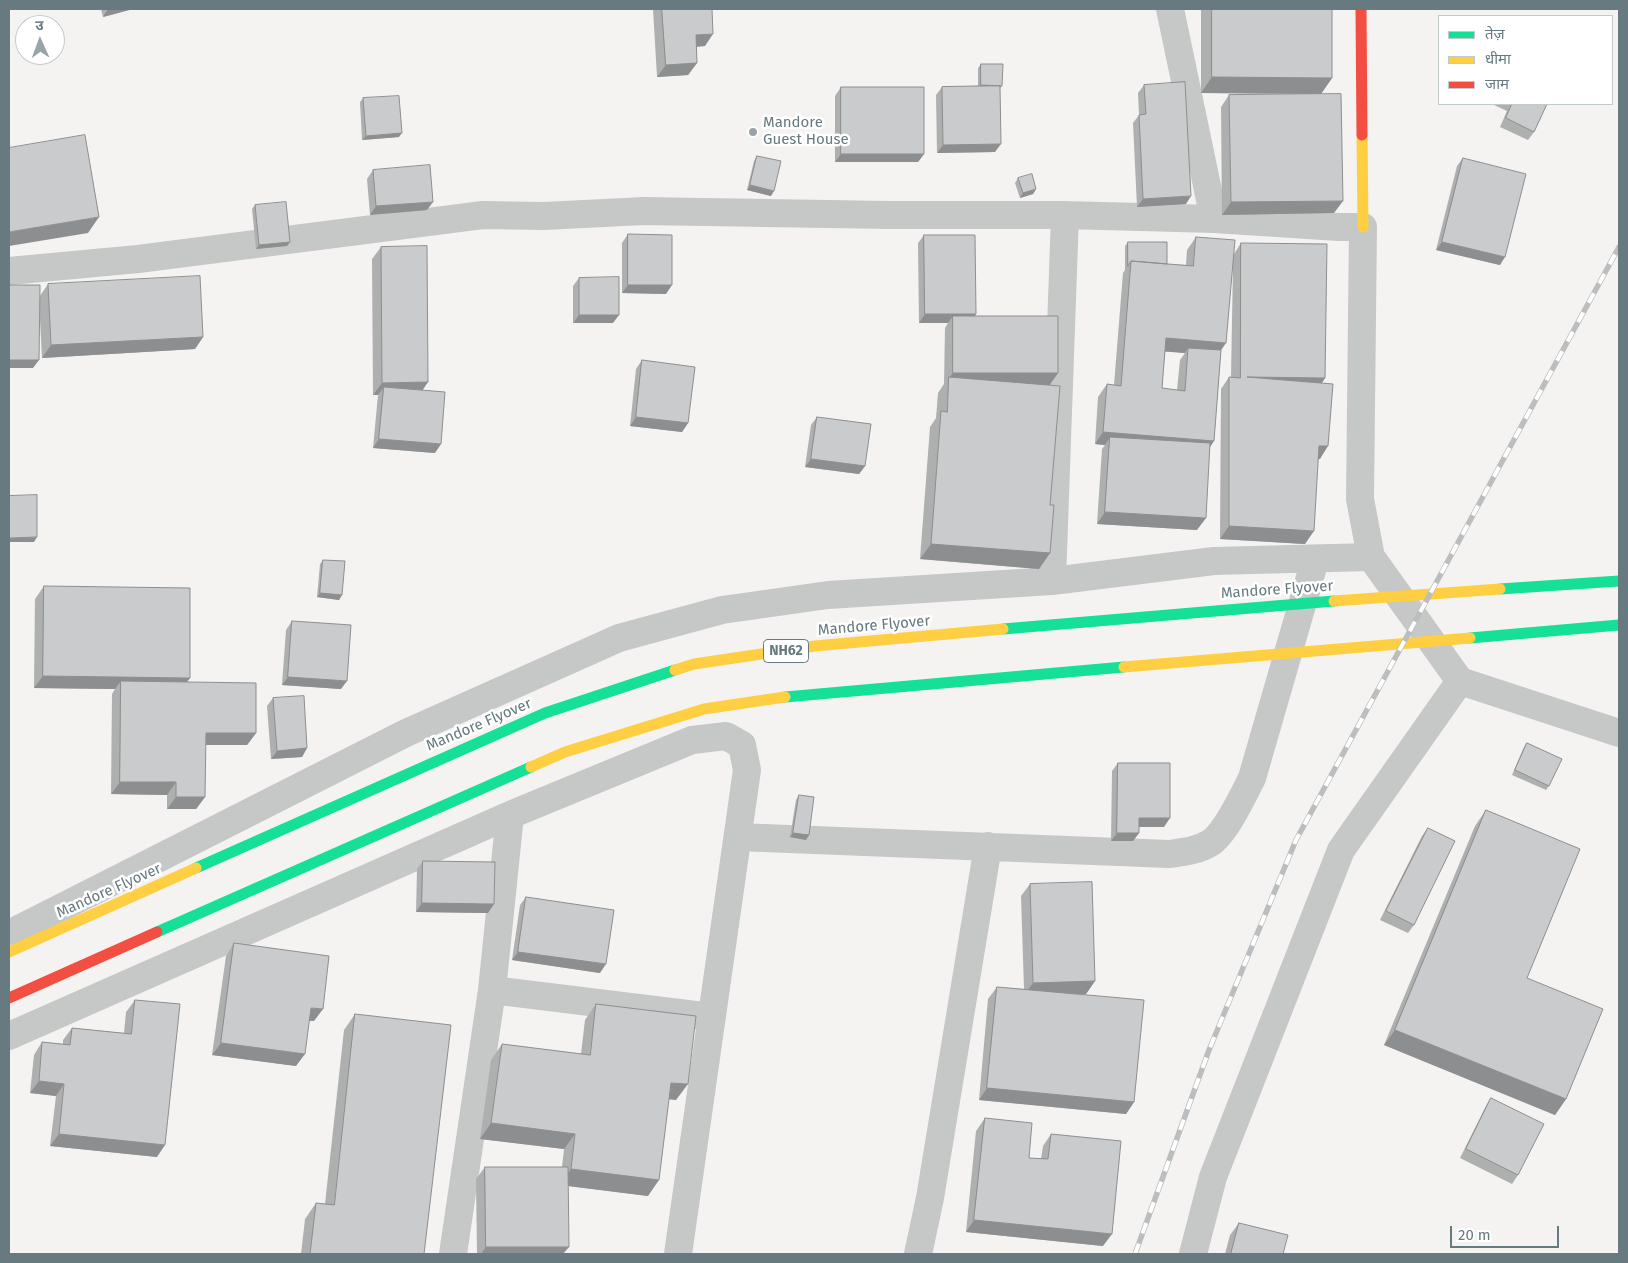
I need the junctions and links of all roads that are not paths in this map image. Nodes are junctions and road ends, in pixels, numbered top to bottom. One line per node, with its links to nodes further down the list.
1 (1170, 9): 4 (street)
2 (1361, 9): 5 (main road)
3 (1066, 215): 4 (street); 6 (street); 9 (street)
4 (1214, 219): 5 (street)
5 (1363, 227): 7 (street)
6 (9, 271)
7 (1371, 557): 8 (street); 12 (street)
8 (1315, 560): 9 (street); 16 (street)
9 (1052, 581): 17 (street)
10 (1619, 581): 18 (main road, Mandore Flyover / NH62)
11 (1619, 625): 20 (main road)
12 (1460, 681): 13 (street); 26 (street)
13 (1619, 733)
14 (510, 815): 15 (street); 19 (street); 22 (street)
15 (738, 837): 16 (street); 21 (street)
16 (988, 846): 25 (street)
17 (9, 934)
18 (9, 952)
19 (492, 990): 21 (street); 23 (street)
20 (9, 998)
21 (712, 1017): 24 (street)
22 (9, 1036)
23 (453, 1254)
24 (678, 1254)
25 (918, 1254)
26 (1193, 1254)

